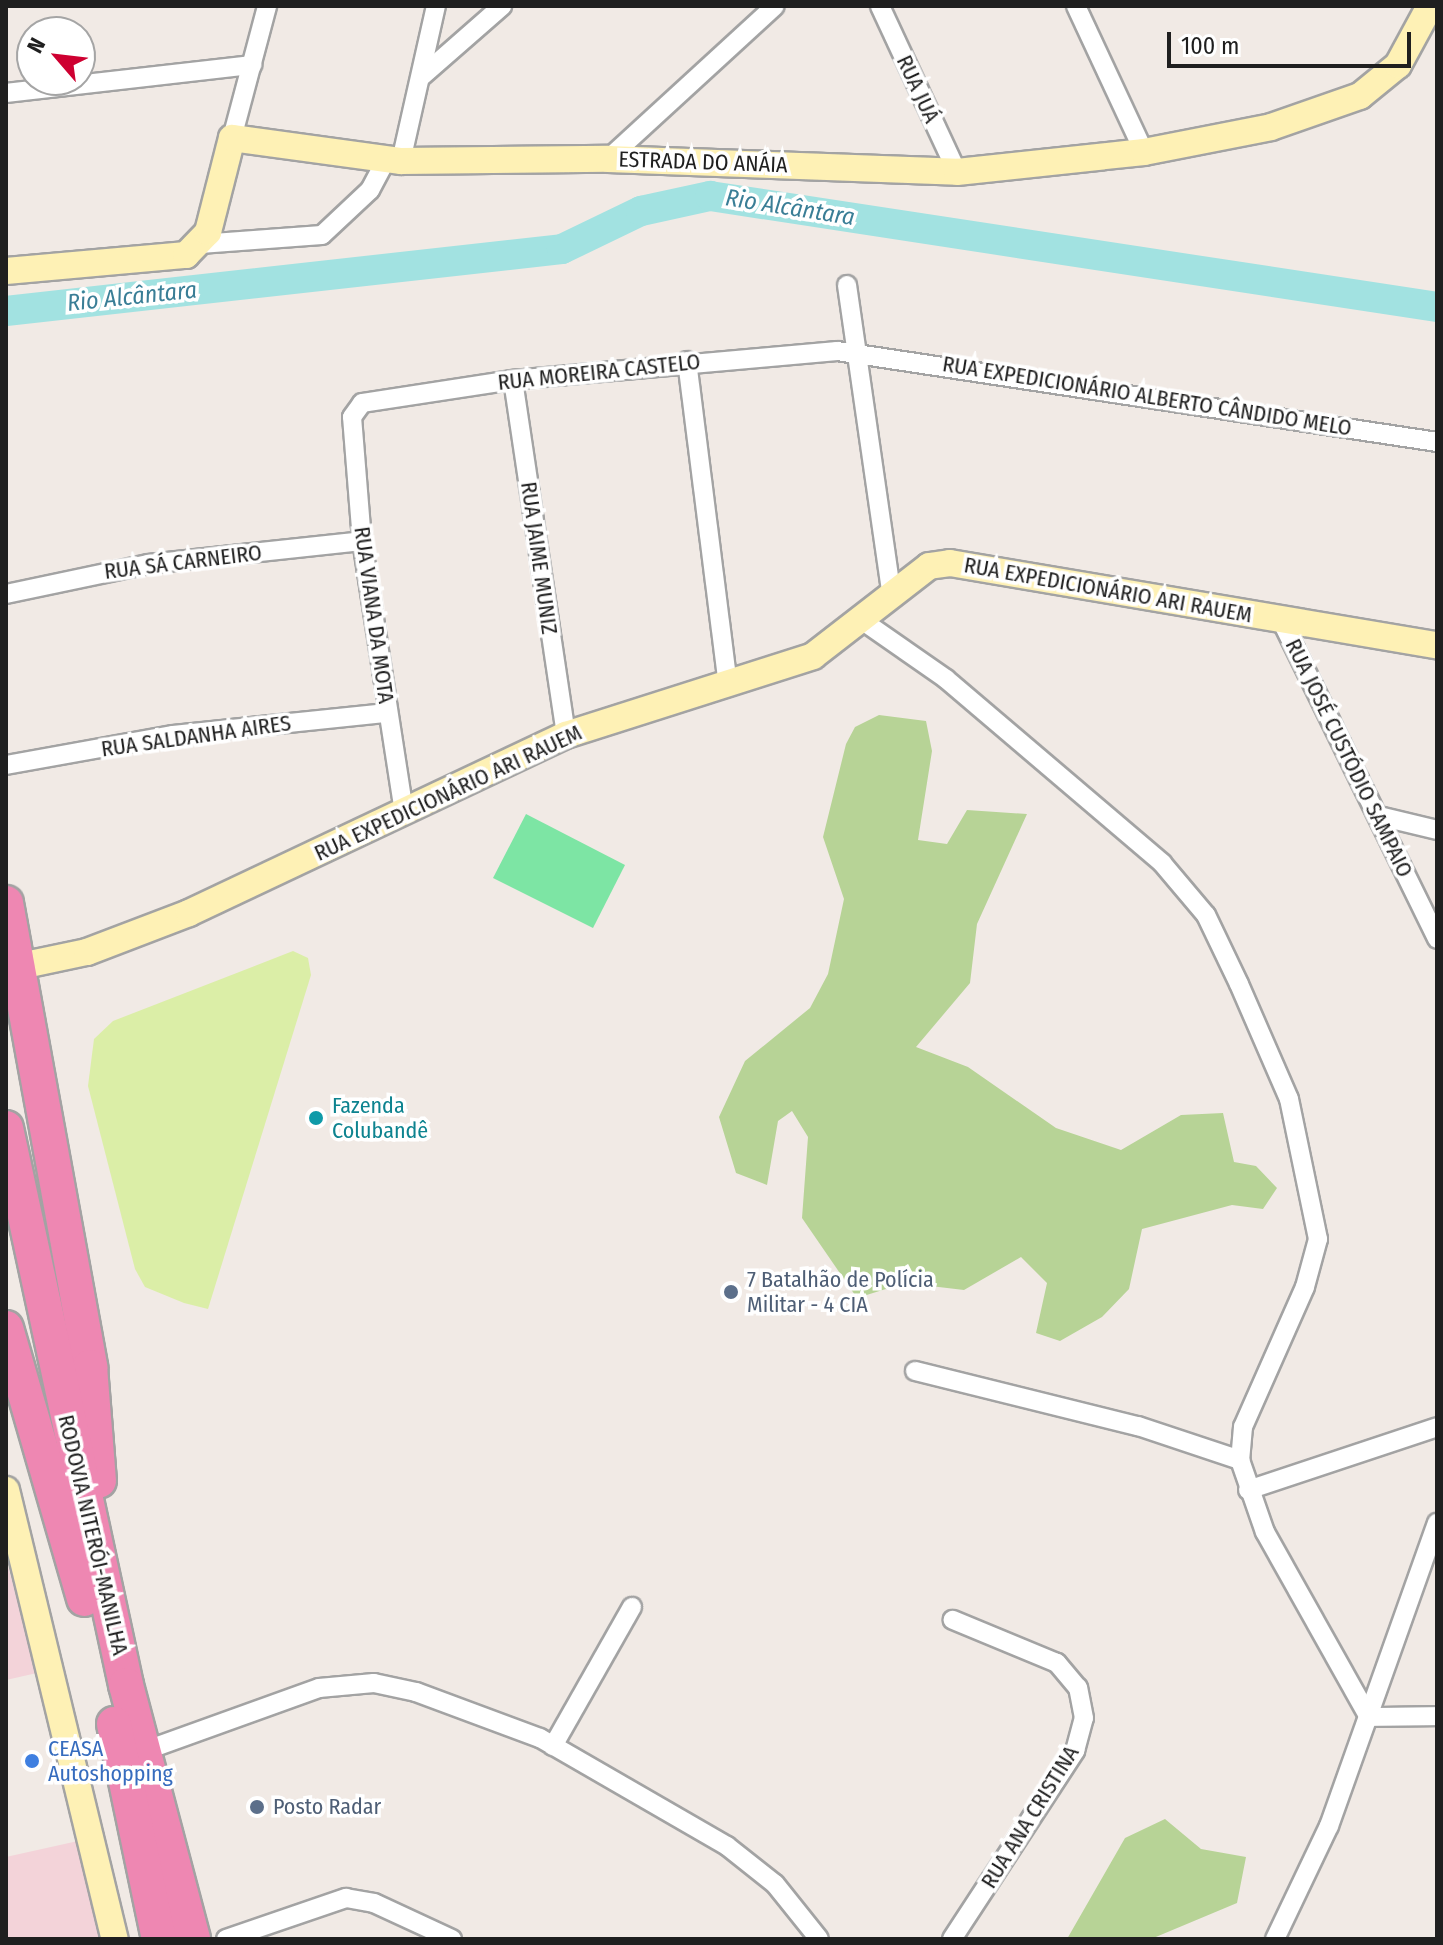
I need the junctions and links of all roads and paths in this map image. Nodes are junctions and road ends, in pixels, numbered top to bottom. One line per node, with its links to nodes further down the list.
1 (267, 6): 8 (street)
2 (436, 6): 9 (street)
3 (502, 6): 9 (street)
4 (775, 6): 13 (street)
5 (880, 6): 15 (street, RUA JUÁ)
6 (1076, 6): 12 (street)
7 (1430, 6): 12 (street, ESTRADA DO ANÁIA)
8 (252, 65): 10 (street); 11 (street)
9 (421, 77): 14 (street)
10 (6, 93)
11 (232, 138): 14 (street, ESTRADA DO ANÁIA); 16 (street)
12 (1144, 152): 15 (street, ESTRADA DO ANÁIA)
13 (608, 159): 14 (street, ESTRADA DO ANÁIA); 15 (street, ESTRADA DO ANÁIA)
14 (394, 160): 16 (street)
15 (957, 172)
16 (200, 244): 17 (street)
17 (6, 271)
18 (847, 285): 19 (street)
19 (856, 351): 20 (street, RUA MOREIRA CASTELO); 23 (street, RUA EXPEDICIONÁRIO ALBERTO CÂNDIDO MELO); 25 (street)
20 (687, 361): 21 (street, RUA MOREIRA CASTELO); 30 (street)
21 (513, 380): 22 (street, RUA MOREIRA CASTELO); 32 (street, RUA JAIME MUNIZ)
22 (352, 417): 24 (street, RUA VIANA DA MOTA)
23 (1437, 442)
24 (362, 541): 26 (street, RUA SÁ CARNEIRO); 31 (street, RUA VIANA DA MOTA)
25 (891, 589): 27 (street, RUA EXPEDICIONÁRIO ARI RAUEM); 28 (street, RUA EXPEDICIONÁRIO ARI RAUEM)
26 (6, 594)
27 (1281, 620): 29 (street, RUA EXPEDICIONÁRIO ARI RAUEM); 35 (street, RUA JOSÉ CUSTÓDIO SAMPAIO)
28 (863, 621): 30 (street, RUA EXPEDICIONÁRIO ARI RAUEM); 46 (street)
29 (1437, 645)
30 (728, 684): 32 (street, RUA EXPEDICIONÁRIO ARI RAUEM)
31 (387, 713): 33 (street, RUA SALDANHA AIRES); 34 (street, RUA VIANA DA MOTA)
32 (566, 735): 34 (street, RUA EXPEDICIONÁRIO ARI RAUEM)
33 (6, 765)
34 (404, 812): 39 (street, RUA EXPEDICIONÁRIO ARI RAUEM)
35 (1379, 816): 36 (street); 38 (street, RUA JOSÉ CUSTÓDIO SAMPAIO)
36 (1437, 830)
37 (6, 903): 39 (highway)
38 (1437, 939)
39 (14, 967): 40 (highway)
40 (19, 1017): 50 (highway)
41 (6, 1128): 50 (highway, RODOVIA NITERÓI-MANILHA)
42 (6, 1232): 50 (highway, RODOVIA NITERÓI-MANILHA)
43 (6, 1328): 50 (highway)
44 (915, 1371): 46 (street)
45 (1437, 1427): 48 (street)
46 (1240, 1460): 48 (street)
47 (6, 1490): 57 (street)
48 (1248, 1490): 54 (street)
49 (1437, 1523): 54 (street)
50 (96, 1600): 56 (highway, RODOVIA NITERÓI-MANILHA); 58 (highway, RODOVIA NITERÓI-MANILHA)
51 (632, 1607): 55 (street)
52 (953, 1620): 63 (street, RUA ANA CRISTINA)
53 (1437, 1716): 54 (street)
54 (1369, 1717): 64 (street)
55 (553, 1746): 56 (street); 62 (street)
56 (144, 1751): 59 (highway, RODOVIA NITERÓI-MANILHA)
57 (115, 1939)
58 (159, 1939)
59 (193, 1939)
60 (226, 1939): 61 (street)
61 (452, 1939)
62 (819, 1939)
63 (952, 1939)
64 (1275, 1939)

